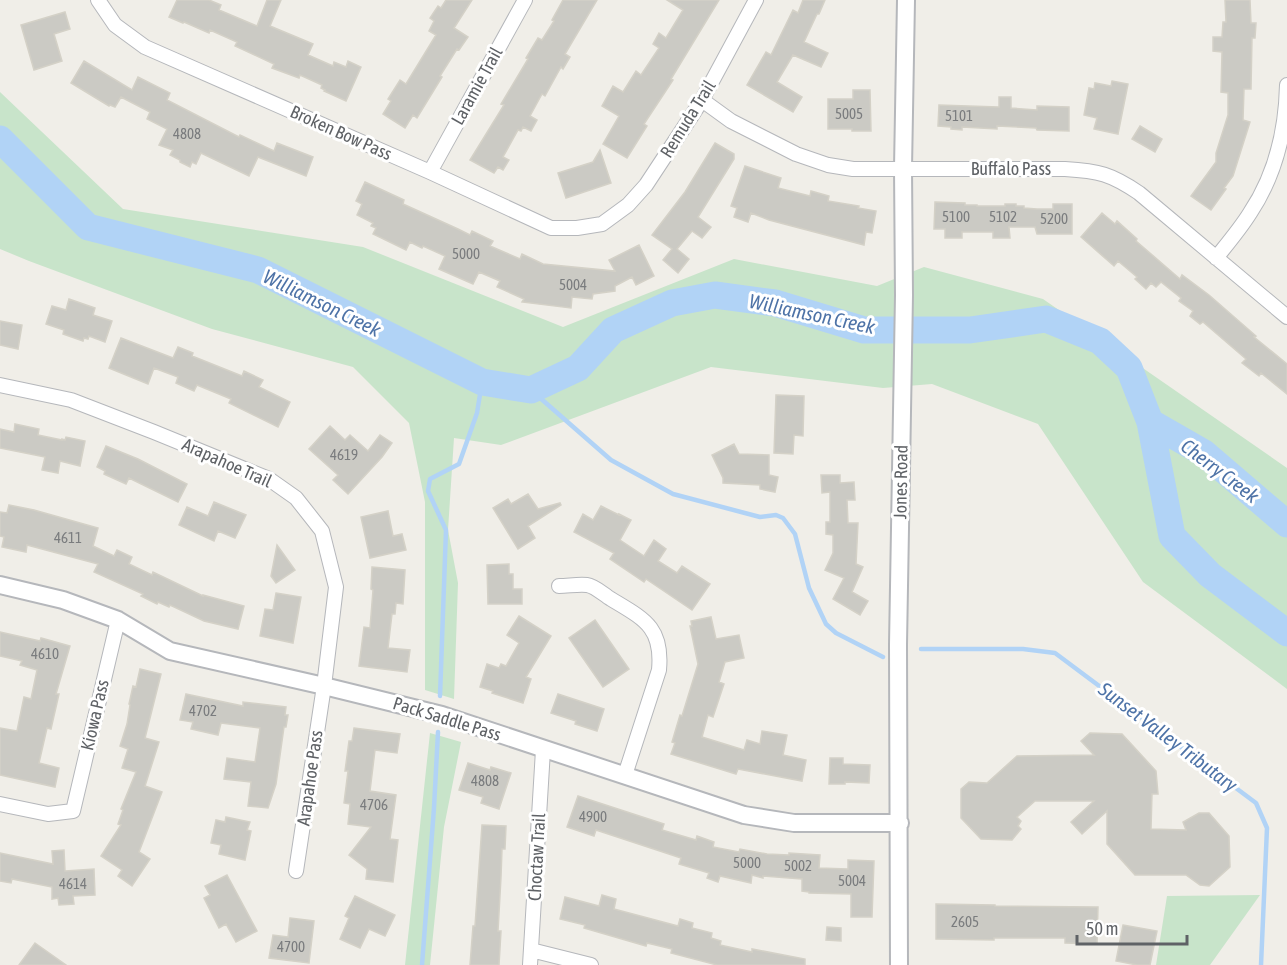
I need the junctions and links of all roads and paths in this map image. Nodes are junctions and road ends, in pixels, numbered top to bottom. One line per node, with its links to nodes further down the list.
1 (98, 0): 8 (street, Broken Bow Pass)
2 (525, 0): 8 (street, Laramie Trail)
3 (756, 0): 6 (street, Remuda Trail)
4 (906, 0): 7 (street, Jones Road)
5 (1287, 85): 10 (street)
6 (702, 100): 7 (street, Buffalo Pass); 9 (street, Remuda Trail)
7 (903, 168): 10 (street, Buffalo Pass); 20 (street, Jones Road)
8 (430, 172): 9 (street, Broken Bow Pass)
9 (602, 224)
10 (1216, 258): 11 (street, Buffalo Pass)
11 (1287, 316)
12 (0, 385): 16 (street, Arapahoe Trail)
13 (0, 585): 15 (street, Pack Saddle Pass)
14 (559, 586): 18 (street)
15 (118, 620): 16 (street, Pack Saddle Pass); 19 (street, Kiowa Pass)
16 (324, 686): 17 (street, Pack Saddle Pass); 21 (street, Arapahoe Pass)
17 (543, 750): 18 (street, Pack Saddle Pass); 22 (street, Choctaw Trail)
18 (625, 775): 20 (street, Pack Saddle Pass)
19 (0, 804)
20 (900, 823): 25 (street, Jones Road)
21 (296, 871)
22 (531, 950): 23 (street, Choctaw Trail); 24 (street)
23 (530, 965)
24 (591, 965)
25 (899, 965)

